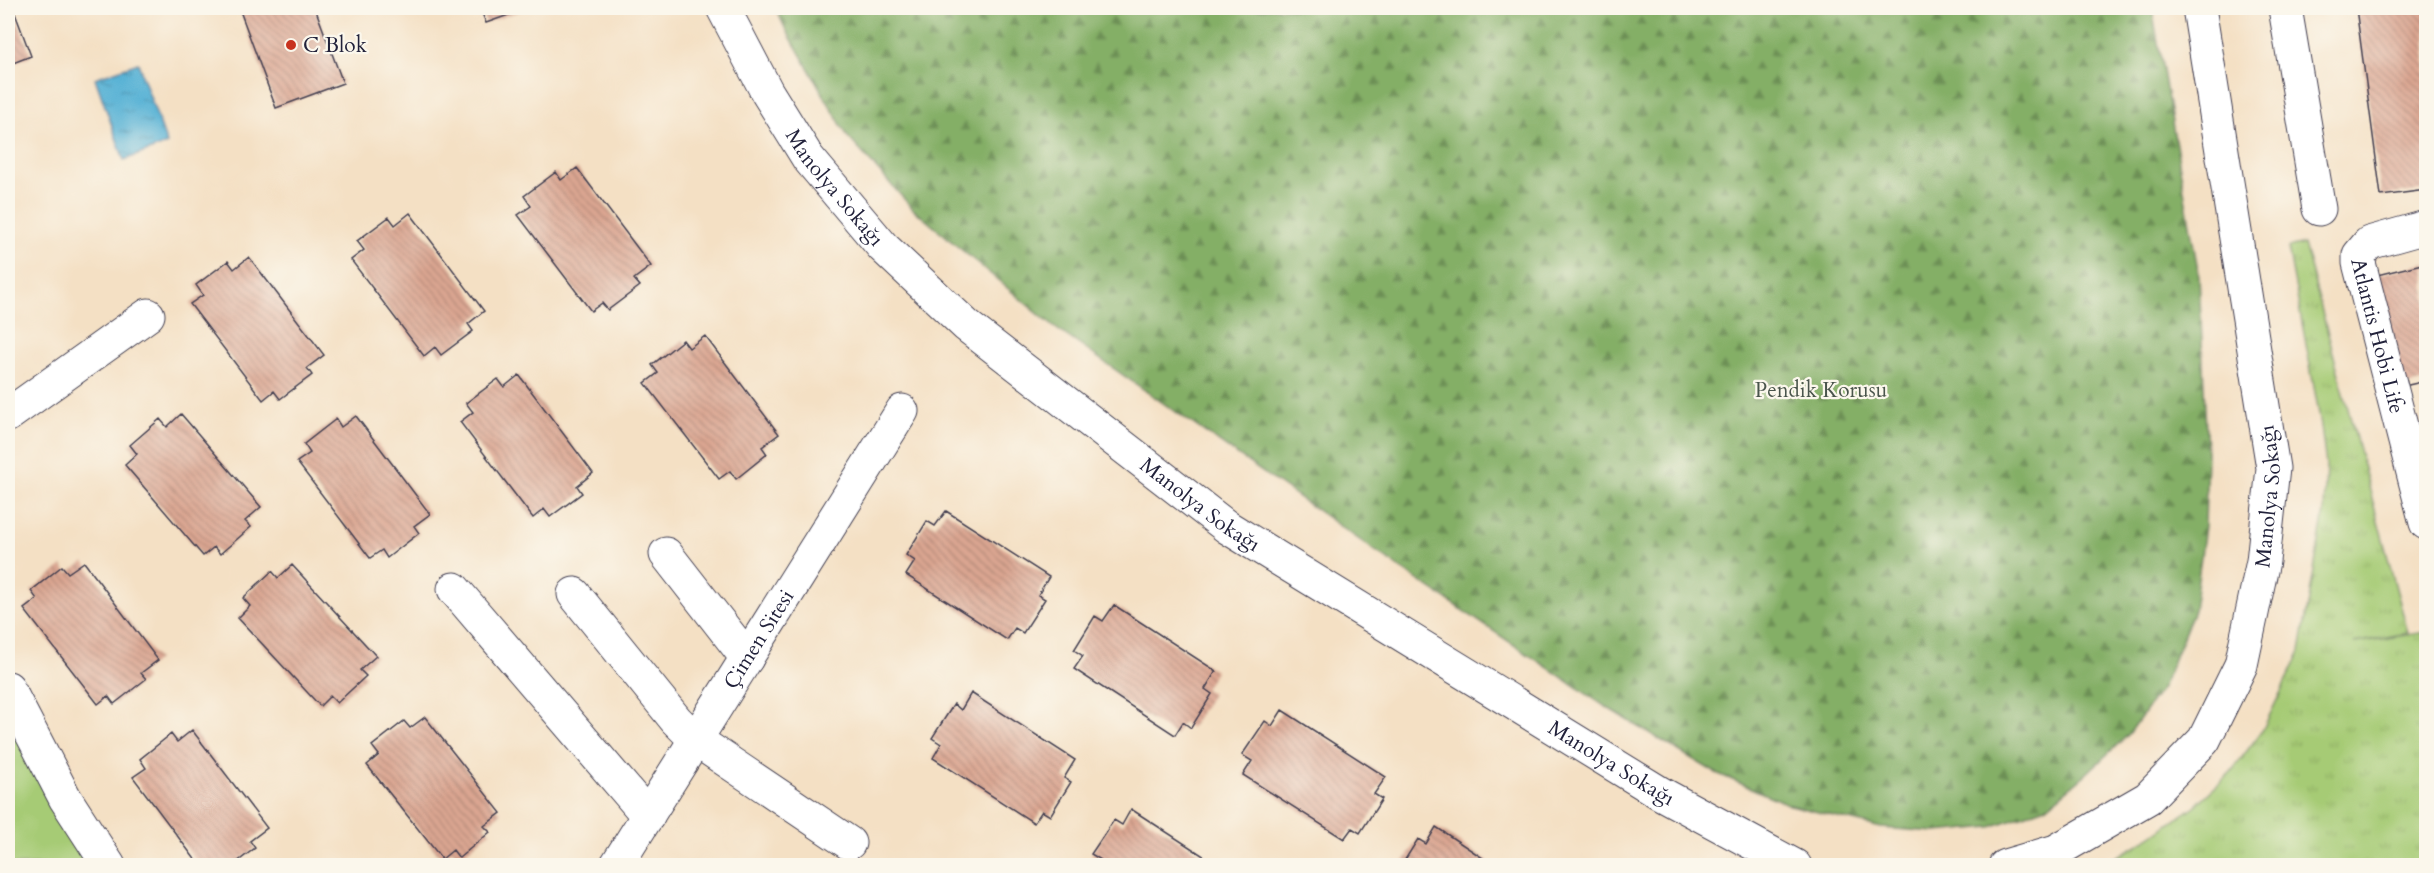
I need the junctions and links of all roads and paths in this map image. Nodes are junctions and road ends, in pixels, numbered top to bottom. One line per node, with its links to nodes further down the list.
1 (723, 8): 20 (street, Manolya Sokağı)
2 (2199, 8): 21 (street, Manolya Sokağı)
3 (2285, 8): 4 (street)
4 (2319, 209)
5 (2427, 227): 9 (street, Atlantis Hobi Life)
6 (148, 315): 8 (street)
7 (902, 411): 13 (street, Çimen Sitesi)
8 (8, 415)
9 (2427, 523)
10 (666, 554): 13 (street)
11 (454, 589): 16 (street)
12 (574, 594): 15 (street)
13 (747, 658): 15 (street, Çimen Sitesi)
14 (8, 688): 18 (street)
15 (696, 740): 16 (street, Çimen Sitesi); 17 (street)
16 (648, 816): 19 (street, Çimen Sitesi)
17 (849, 843)
18 (109, 866)
19 (616, 866)
20 (1795, 866)
21 (2005, 866)

